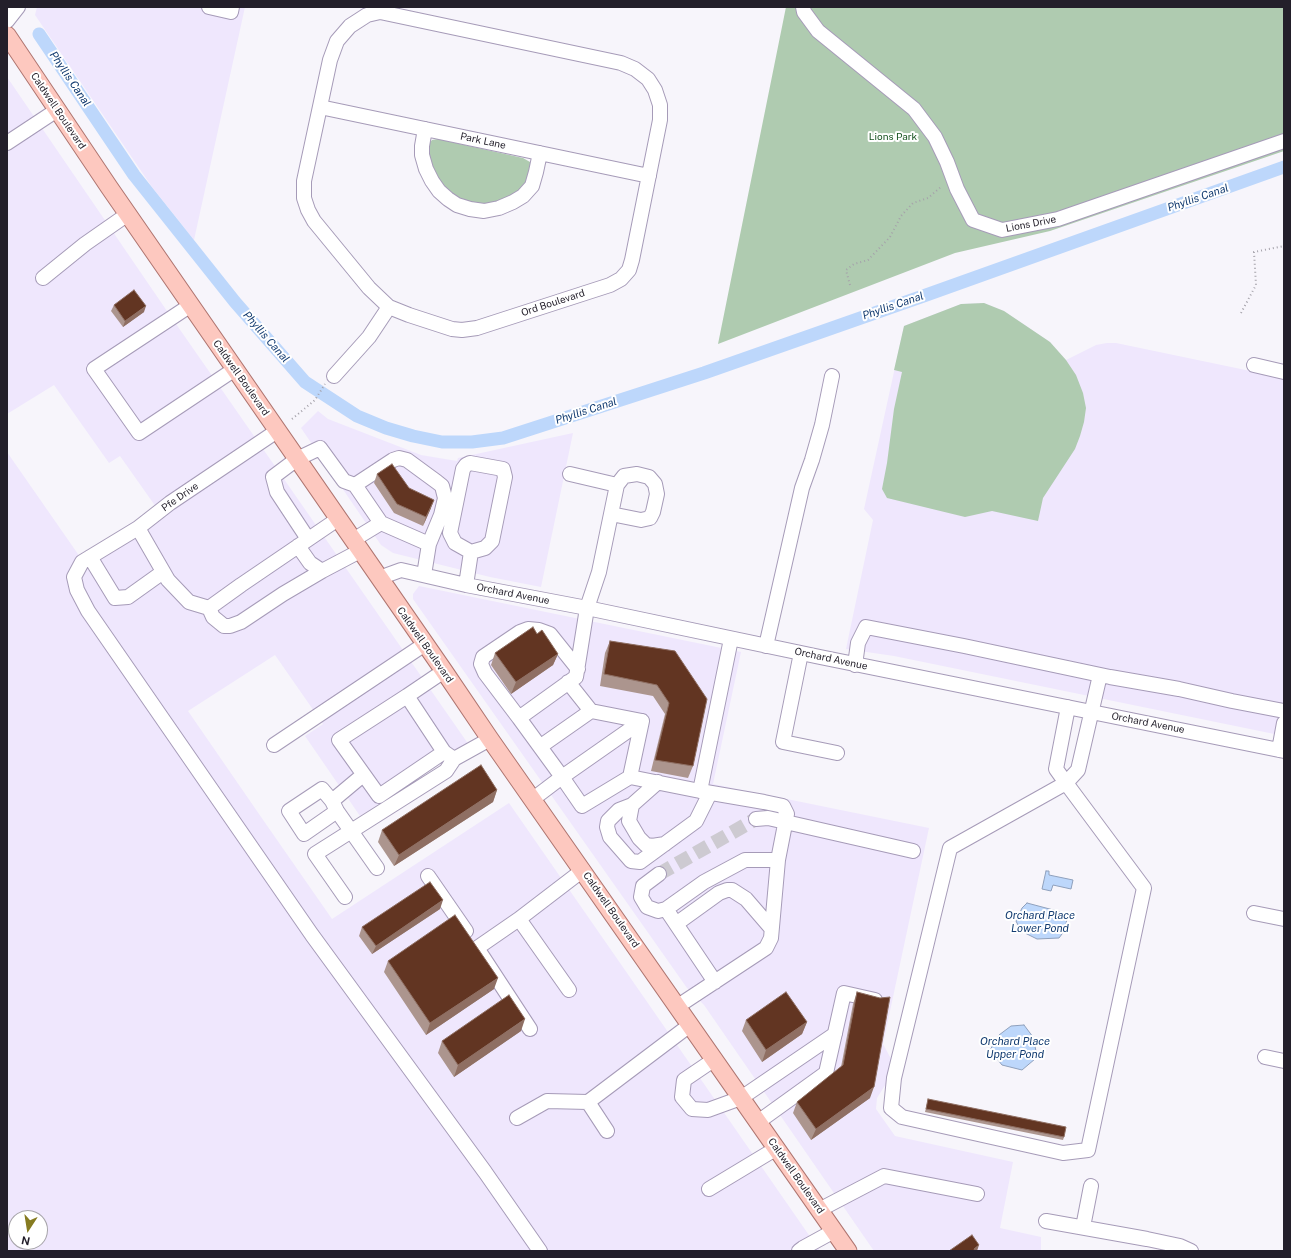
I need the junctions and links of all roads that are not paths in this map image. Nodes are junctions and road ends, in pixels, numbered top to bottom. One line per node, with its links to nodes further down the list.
1 (18, 7): 6 (street)
2 (208, 7): 4 (street)
3 (803, 7): 11 (street, Lions Drive)
4 (232, 9)
5 (398, 11): 8 (street, Ord Boulevard); 14 (street, Ord Boulevard)
6 (7, 21)
7 (7, 35): 9 (main road, Caldwell Boulevard)
8 (320, 107): 10 (street, Park Lane); 18 (street, Ord Boulevard)
9 (57, 110): 12 (street); 15 (main road, Caldwell Boulevard)
10 (425, 129): 13 (street, Park Lane); 13 (street)
11 (1284, 141)
12 (7, 143)
13 (540, 154): 14 (street, Park Lane)
14 (649, 176): 18 (street, Ord Boulevard)
15 (128, 214): 16 (street); 17 (main road, Caldwell Boulevard)
16 (43, 278)
17 (190, 305): 20 (main road, Caldwell Boulevard); 20 (street)
18 (389, 307): 23 (street)
19 (1254, 365): 21 (street)
20 (235, 369): 24 (main road, Caldwell Boulevard)
21 (1284, 372)
22 (832, 376): 47 (street)
23 (330, 380)
24 (277, 431): 25 (main road, Caldwell Boulevard); 32 (street, Pfe Drive)
25 (297, 459): 28 (street); 30 (main road, Caldwell Boulevard); 33 (street)
26 (570, 474): 27 (street)
27 (617, 484): 29 (street); 29 (street)
28 (355, 485): 31 (street); 34 (street)
29 (611, 514): 44 (street)
30 (338, 519): 33 (street); 35 (main road, Caldwell Boulevard)
31 (381, 523): 34 (street); 35 (street)
32 (138, 528): 37 (street, Pfe Drive); 39 (street)
33 (303, 543): 38 (street); 43 (street)
34 (429, 544): 40 (street)
35 (357, 546): 38 (street); 41 (main road, Caldwell Boulevard)
36 (471, 552): 36 (street); 42 (street)
37 (86, 560): 39 (street); 117 (street)
38 (322, 571): 43 (street)
39 (163, 572): 43 (street)
40 (424, 575): 41 (street, Orchard Avenue); 42 (street, Orchard Avenue)
41 (379, 578): 46 (main road, Caldwell Boulevard)
42 (466, 585): 44 (street, Orchard Avenue)
43 (209, 608)
44 (587, 608): 45 (street, Orchard Avenue); 50 (street)
45 (732, 639): 47 (street, Orchard Avenue); 73 (street)
46 (425, 644): 51 (main road, Caldwell Boulevard); 63 (street)
47 (766, 646): 48 (street, Orchard Avenue)
48 (801, 653): 49 (street, Orchard Avenue); 66 (street)
49 (856, 664): 52 (street); 55 (street, Orchard Avenue)
50 (578, 669): 53 (street); 59 (street)
51 (444, 670): 54 (street); 62 (main road, Caldwell Boulevard)
52 (1100, 675): 56 (street); 58 (street)
53 (568, 682): 57 (street); 59 (street)
54 (406, 696): 67 (street); 68 (street)
55 (1068, 707): 58 (street, Orchard Avenue); 72 (street)
56 (1284, 711)
57 (591, 712): 60 (street); 64 (street)
58 (1091, 712): 65 (street, Orchard Avenue); 72 (street)
59 (519, 718): 64 (street)
60 (642, 721): 69 (street); 70 (street)
61 (1284, 723): 65 (street)
62 (490, 739): 67 (street); 74 (main road, Caldwell Boulevard)
63 (274, 745)
64 (541, 746): 69 (street)
65 (1281, 750)
66 (837, 753)
67 (449, 756): 68 (street); 78 (street)
68 (363, 775): 78 (street)
69 (562, 777): 70 (street); 74 (street)
70 (630, 777): 71 (street)
71 (658, 782): 73 (street); 75 (street)
72 (1066, 783): 72 (street)
73 (705, 792): 77 (street); 79 (street)
74 (533, 799): 83 (main road, Caldwell Boulevard)
75 (632, 805): 79 (street); 79 (street)
76 (756, 819): 77 (street)
77 (785, 822): 80 (street); 81 (street)
78 (351, 831): 82 (street); 86 (street)
79 (666, 844)
80 (913, 851)
81 (778, 860): 87 (street); 92 (street)
82 (377, 868)
83 (583, 870): 89 (street); 97 (main road, Caldwell Boulevard)
84 (659, 874): 87 (street)
85 (428, 876): 93 (street)
86 (345, 897)
87 (666, 909): 91 (street)
88 (1254, 913): 90 (street)
89 (519, 919): 93 (street); 95 (street)
90 (1284, 919)
91 (676, 924): 92 (street); 94 (street)
92 (771, 928): 94 (street)
93 (477, 948): 99 (street)
94 (715, 982): 97 (street)
95 (570, 990)
96 (878, 1001): 100 (street)
97 (678, 1006): 98 (main road, Caldwell Boulevard)
98 (690, 1025): 102 (main road, Caldwell Boulevard); 105 (street)
99 (530, 1028)
100 (835, 1034): 104 (street); 107 (street)
101 (1265, 1057): 103 (street)
102 (715, 1059): 104 (main road, Caldwell Boulevard); 104 (street)
103 (1284, 1061)
104 (741, 1098): 107 (main road, Caldwell Boulevard)
105 (588, 1102): 106 (street); 108 (street)
106 (517, 1118)
107 (758, 1122): 109 (main road, Caldwell Boulevard)
108 (607, 1131)
109 (777, 1148): 111 (street); 113 (main road, Caldwell Boulevard)
110 (1091, 1186): 115 (street)
111 (710, 1188)
112 (977, 1194): 113 (street)
113 (819, 1210): 116 (main road, Caldwell Boulevard)
114 (1046, 1221): 115 (street)
115 (1083, 1227): 120 (street)
116 (834, 1231): 118 (street); 119 (main road, Caldwell Boulevard)
117 (540, 1251)
118 (799, 1251)
119 (848, 1251)
120 (1192, 1251)

